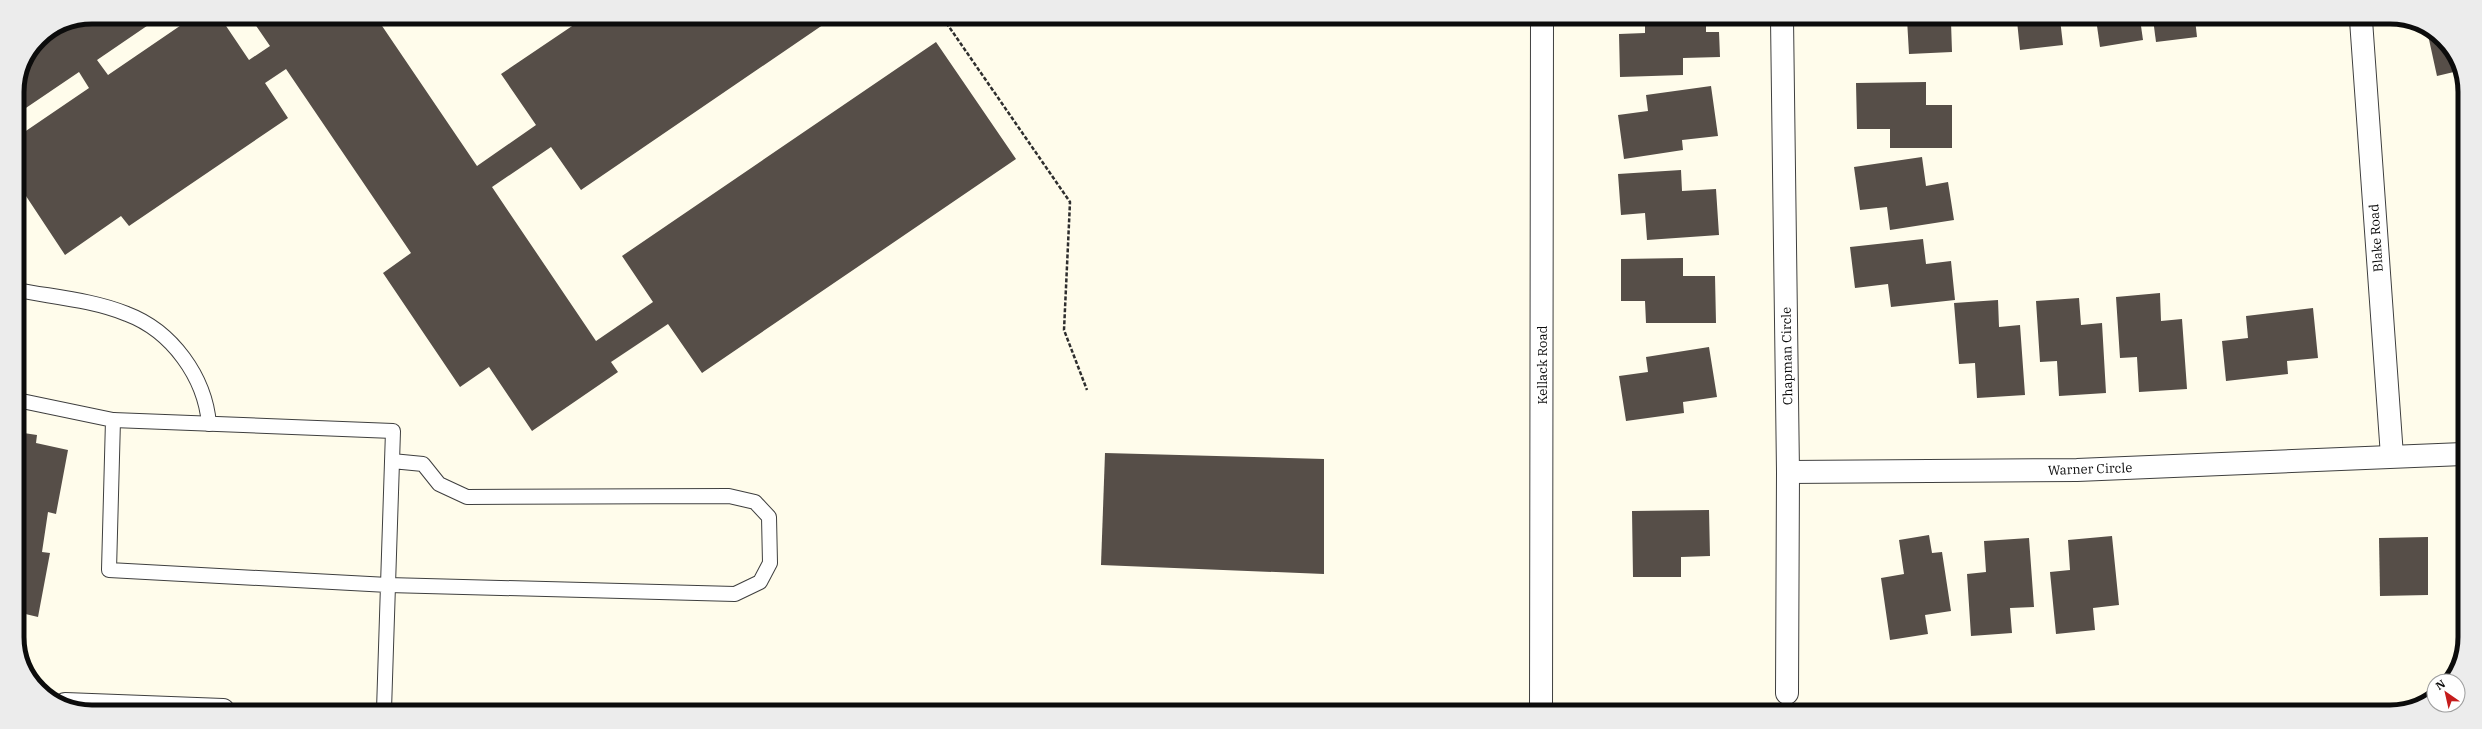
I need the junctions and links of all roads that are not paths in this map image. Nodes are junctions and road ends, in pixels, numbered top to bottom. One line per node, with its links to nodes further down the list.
1 (1542, 24): 15 (street, Kellack Road)
2 (1782, 24): 11 (street, Chapman Circle)
3 (2361, 24): 9 (street, Blake Road)
4 (24, 291): 7 (lane)
5 (24, 401): 6 (lane)
6 (113, 420): 7 (lane); 12 (lane)
7 (209, 424): 10 (lane)
8 (2458, 454): 9 (street, Warner Circle)
9 (2392, 456): 11 (street, Warner Circle)
10 (392, 461): 12 (lane); 12 (lane)
11 (1788, 472): 13 (street, Chapman Circle)
12 (388, 585): 14 (lane)
13 (1787, 693)
14 (384, 705)
15 (1541, 705)

